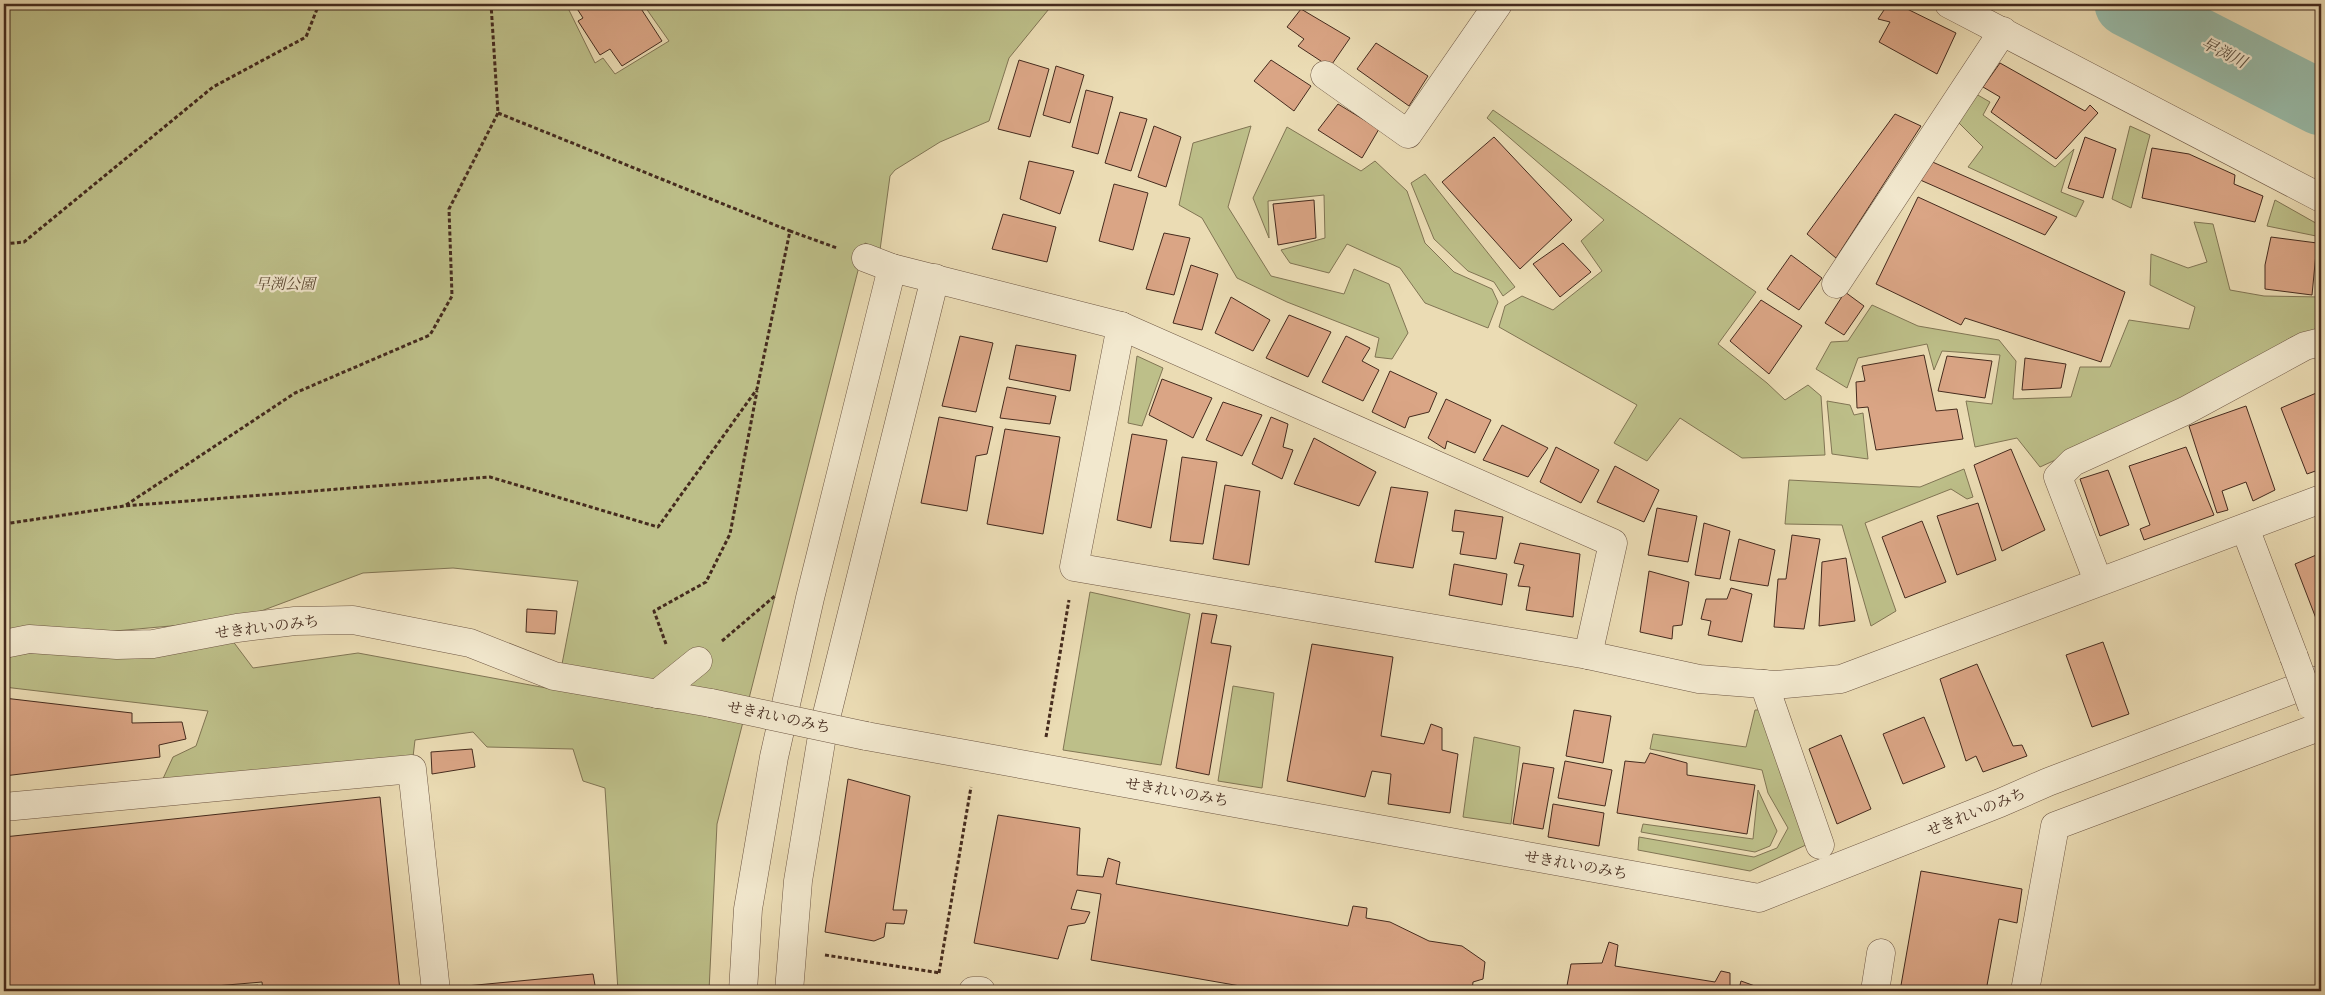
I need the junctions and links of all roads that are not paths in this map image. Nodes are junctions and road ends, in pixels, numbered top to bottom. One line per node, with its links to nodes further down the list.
1 (1498, 4): 4 (street)
2 (1949, 4): 3 (street)
3 (2003, 31): 5 (street); 9 (street)
4 (1325, 75)
5 (2321, 198)
6 (866, 258): 7 (street)
7 (892, 268): 8 (street); 26 (street)
8 (935, 278): 10 (street); 27 (street)
9 (1836, 284)
10 (1121, 326): 16 (street); 16 (street)
11 (2321, 342): 14 (street)
12 (2321, 499): 13 (street)
13 (2245, 528): 14 (street); 21 (street, bridge)
14 (2098, 582): 19 (street)
15 (4, 644): 20 (street, せきれいのみち)
16 (1588, 655): 19 (street)
17 (698, 661): 20 (street)
18 (2321, 678): 20 (street, せきれいのみち, bridge)
19 (1764, 684): 23 (street)
20 (657, 694)
21 (2317, 722): 29 (street)
22 (4, 807): 25 (street)
23 (1820, 845)
24 (1881, 953): 28 (street)
25 (436, 991)
26 (743, 991)
27 (789, 991)
28 (1875, 991)
29 (2025, 991)

